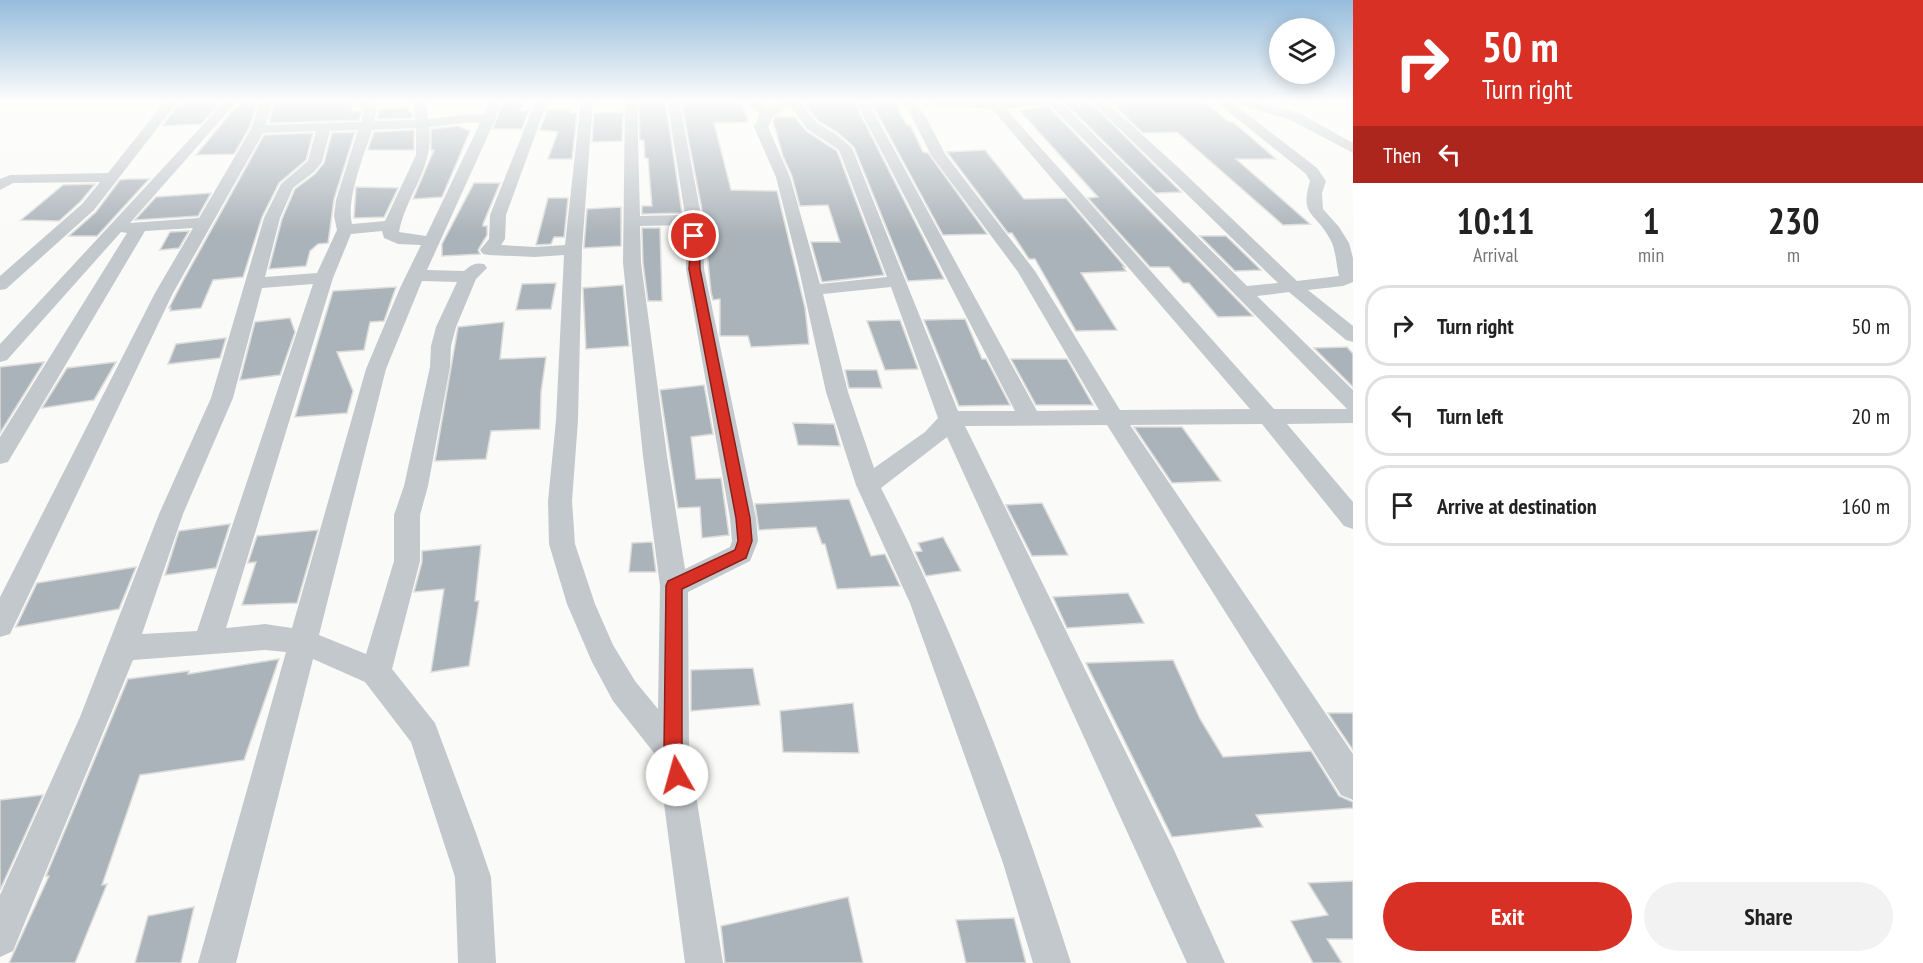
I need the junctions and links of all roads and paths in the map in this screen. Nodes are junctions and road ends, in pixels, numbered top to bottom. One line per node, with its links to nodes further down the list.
1 (139, 145): 20 (street)
2 (190, 145): 29 (street)
3 (249, 145): 26 (street)
4 (320, 145): 40 (street)
5 (361, 145): 30 (street)
6 (425, 145): 27 (street)
7 (476, 145): 32 (street)
8 (525, 145): 34 (street)
9 (583, 145): 33 (street)
10 (632, 145): 25 (street)
11 (682, 145): 24 (street)
12 (769, 145): 43 (street)
13 (840, 145): 39 (street)
14 (885, 145): 52 (street)
15 (933, 145): 50 (street)
16 (1030, 145): 48 (street)
17 (1095, 145): 23 (street)
18 (1144, 145): 22 (street)
19 (1280, 145): 31 (street)
20 (114, 177): 21 (street); 41 (street)
21 (3, 181)
22 (1214, 210): 23 (street); 42 (street)
23 (1164, 213): 44 (street)
24 (694, 220): 25 (street); 56 (street)
25 (633, 221): 56 (street)
26 (205, 222): 28 (street); 57 (street)
27 (391, 225): 30 (street); 32 (street)
28 (139, 227): 29 (street); 53 (street)
29 (113, 228): 46 (street)
30 (345, 230): 38 (street)
31 (1339, 239): 35 (street); 42 (street)
32 (432, 241): 36 (street)
33 (573, 249): 34 (street); 62 (street)
34 (489, 250): 37 (street)
35 (1353, 250)
36 (416, 275): 37 (street); 58 (street)
37 (468, 277): 61 (street)
38 (324, 278): 40 (street); 59 (street)
39 (898, 281): 43 (street); 51 (street)
40 (253, 283): 60 (street)
41 (0, 285)
42 (1292, 286): 44 (street); 45 (street)
43 (813, 290): 54 (street)
44 (1241, 292): 47 (street)
45 (1353, 336)
46 (0, 356)
47 (1353, 403)
48 (1267, 415): 49 (street); 50 (street); 55 (street)
49 (1353, 416)
50 (1114, 418): 52 (street); 63 (street)
51 (950, 419): 52 (street); 54 (street); 69 (street)
52 (1031, 420)
53 (0, 456)
54 (868, 485): 68 (street)
55 (1353, 519)
56 (674, 586): 62 (street)
57 (0, 625)
58 (303, 642): 59 (street); 61 (street); 65 (street)
59 (207, 644): 60 (street)
60 (123, 648): 64 (street)
61 (376, 672): 66 (street)
62 (673, 752): 67 (street)
63 (1353, 783)
64 (0, 939)
65 (217, 963)
66 (477, 963)
67 (704, 963)
68 (1052, 963)
69 (1206, 963)

